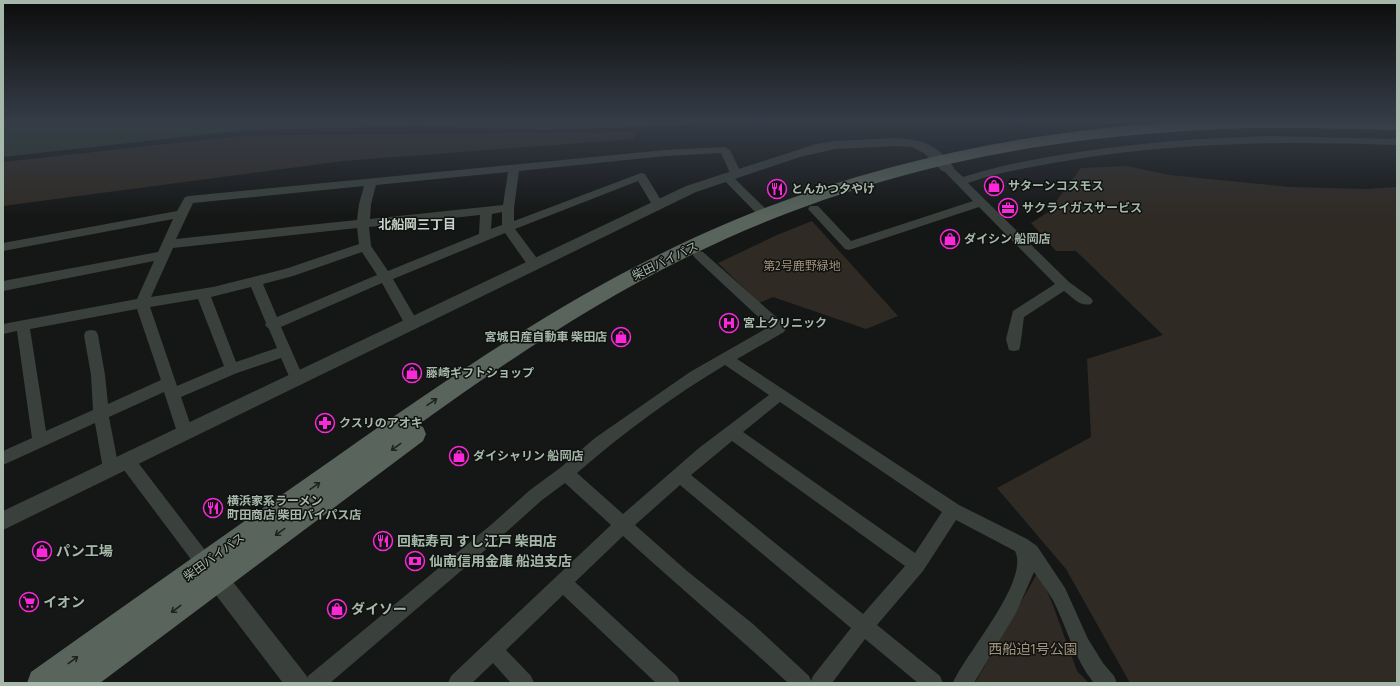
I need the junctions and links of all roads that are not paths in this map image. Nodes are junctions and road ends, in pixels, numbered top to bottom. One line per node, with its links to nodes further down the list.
1 (696, 152): 8 (street)
2 (725, 152): 11 (street)
3 (803, 152): 11 (street)
4 (931, 152): 10 (street)
5 (991, 152): 10 (highway, 柴田バイパス)
6 (1027, 152): 10 (highway, 柴田バイパス)
7 (1096, 152): 10 (street)
8 (642, 156): 9 (street); 12 (street)
9 (514, 168): 13 (street); 16 (street)
10 (949, 170): 14 (street); 17 (highway, 柴田バイパス); 20 (highway, 柴田バイパス)
11 (731, 175): 15 (street); 20 (street)
12 (642, 176): 15 (street); 22 (street)
13 (371, 182): 19 (street); 21 (street)
14 (982, 202): 17 (street); 31 (street)
15 (658, 205): 28 (street)
16 (508, 208): 18 (street); 22 (street)
17 (814, 209): 27 (highway, 柴田バイパス)
18 (486, 210): 21 (street); 23 (street)
19 (182, 214): 25 (street); 26 (street)
20 (765, 215): 61 (highway, 柴田バイパス, one-way to 20)
21 (363, 224): 24 (street); 26 (street)
22 (508, 228): 23 (street); 28 (street)
23 (485, 236): 29 (street)
24 (365, 246): 29 (street); 30 (street)
25 (3, 247)
26 (165, 249): 32 (street); 35 (street)
27 (699, 255): 43 (street); 61 (highway, 柴田バイパス, one-way to 61)
28 (534, 264): 36 (street)
29 (386, 278): 36 (street); 38 (street)
30 (255, 282): 33 (street); 38 (street)
31 (1064, 285): 34 (street); 41 (street)
32 (3, 286)
33 (203, 294): 35 (street); 44 (street)
34 (1086, 301)
35 (142, 303): 37 (street); 46 (street)
36 (412, 324): 45 (street)
37 (22, 325): 39 (street); 51 (street)
38 (272, 325): 42 (street)
39 (3, 329)
40 (91, 335): 48 (street)
41 (1014, 346)
42 (284, 351): 44 (street); 45 (street)
43 (725, 358): 47 (street); 54 (street)
44 (232, 369): 46 (street)
45 (297, 379): 49 (street)
46 (171, 388): 48 (street); 49 (street)
47 (779, 395): 50 (street); 56 (street)
48 (101, 413): 51 (street); 53 (street)
49 (185, 432): 53 (street)
50 (731, 432): 55 (street); 60 (street)
51 (40, 441): 52 (street)
52 (3, 458)
53 (119, 465): 57 (street); 61 (street)
54 (566, 473): 58 (street); 68 (street)
55 (679, 475): 58 (street); 63 (street)
56 (953, 510): 59 (street); 60 (street)
57 (3, 521)
58 (624, 524): 62 (street); 72 (street)
59 (1021, 545): 75 (street); 76 (street)
60 (917, 565): 63 (street)
61 (211, 571): 65 (highway, 柴田バイパス, one-way to 61); 66 (highway, 柴田バイパス, one-way to 66); 67 (street)
62 (562, 582): 64 (street); 71 (street)
63 (864, 626): 73 (street); 74 (street)
64 (493, 649): 69 (street); 70 (street)
65 (42, 683)
66 (76, 683)
67 (298, 683)
68 (315, 683)
69 (458, 683)
70 (524, 683)
71 (670, 683)
72 (802, 683)
73 (820, 683)
74 (933, 683)
75 (962, 683)
76 (1107, 683)

